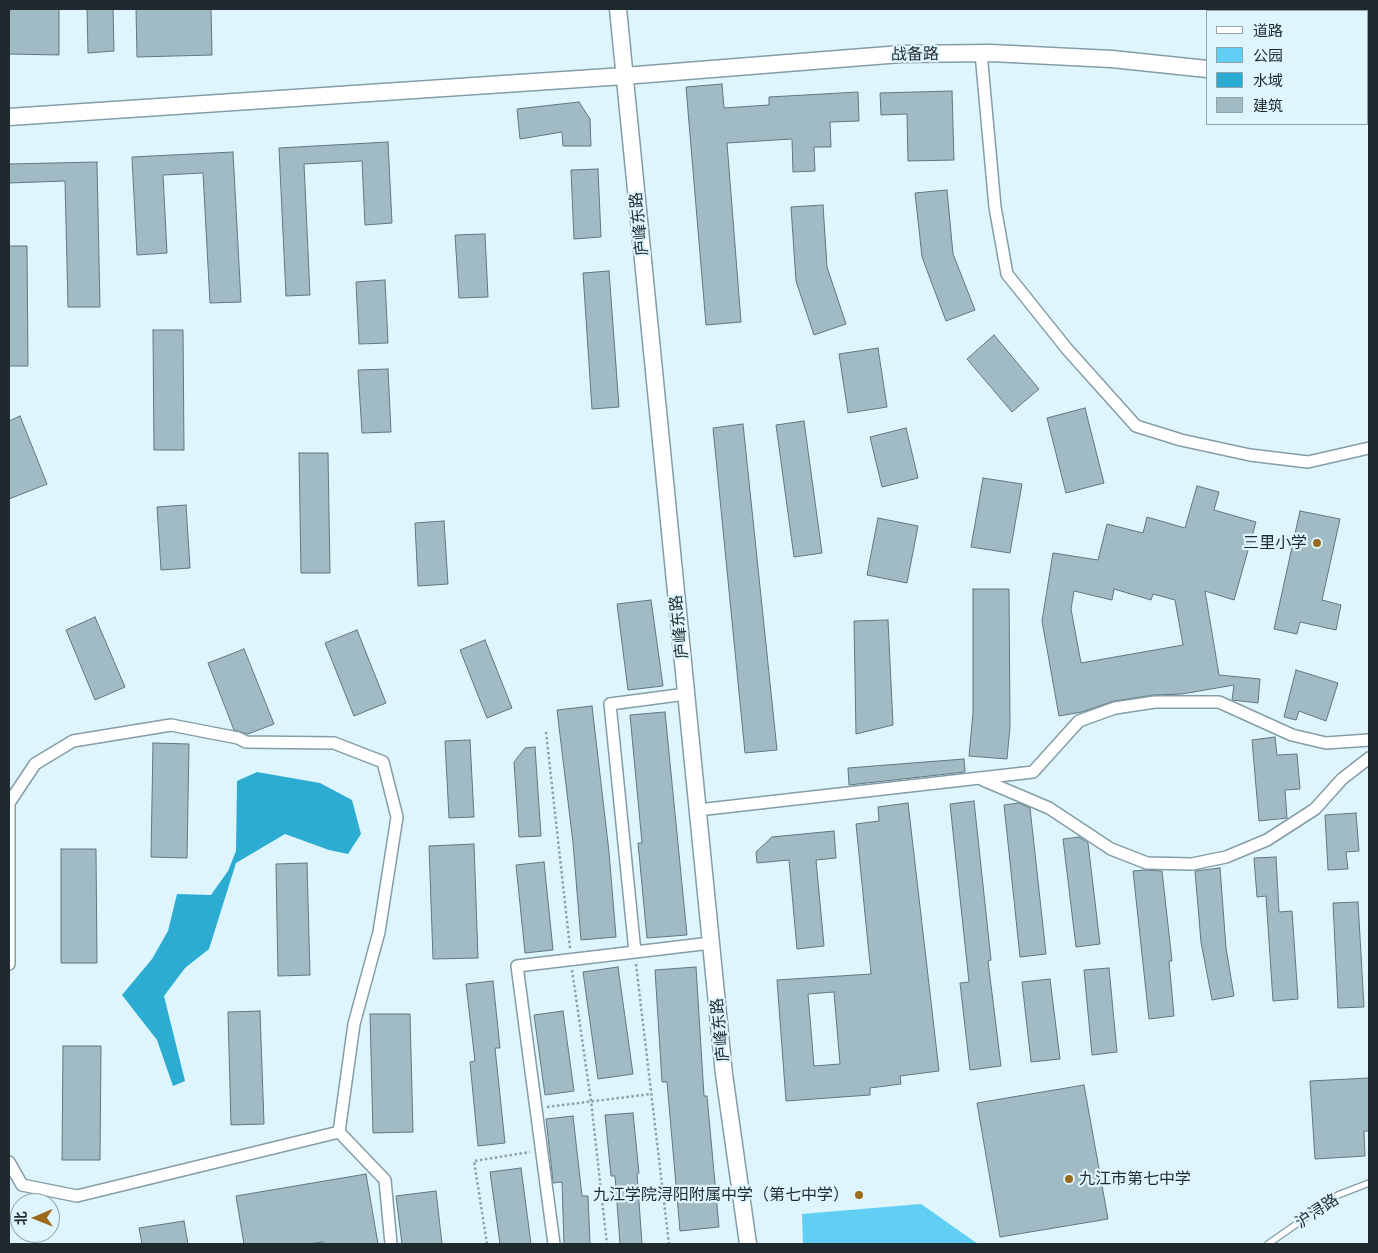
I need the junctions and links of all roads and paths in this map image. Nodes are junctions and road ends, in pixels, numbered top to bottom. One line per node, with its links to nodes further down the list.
1 (618, 9): 4 (main road, 庐峰东路)
2 (981, 53): 3 (main road, 战备路); 4 (main road, 战备路); 6 (street)
3 (1206, 69)
4 (624, 76): 5 (main road, 战备路); 7 (main road, 庐峰东路)
5 (9, 117)
6 (1369, 448)
7 (686, 694): 12 (main road, 庐峰东路); 15 (street)
8 (546, 732): 16 (path)
9 (1369, 740): 11 (street)
10 (1369, 758): 11 (street)
11 (982, 780): 12 (street)
12 (698, 810): 14 (main road, 庐峰东路)
13 (9, 918): 17 (street); 21 (street)
14 (711, 944): 15 (street); 30 (main road, 庐峰东路)
15 (635, 952): 16 (street); 18 (path)
16 (571, 960): 19 (path); 20 (street)
17 (9, 964)
18 (651, 1094): 19 (path); 29 (path)
19 (591, 1102): 20 (path); 28 (path)
20 (536, 1109): 22 (street)
21 (339, 1132): 23 (street); 25 (street)
22 (541, 1150): 26 (path); 27 (street)
23 (9, 1162)
24 (1369, 1183): 31 (lane, 沪浔路)
25 (391, 1244)
26 (487, 1244)
27 (554, 1244)
28 (607, 1244)
29 (669, 1244)
30 (748, 1244)
31 (1268, 1244)

